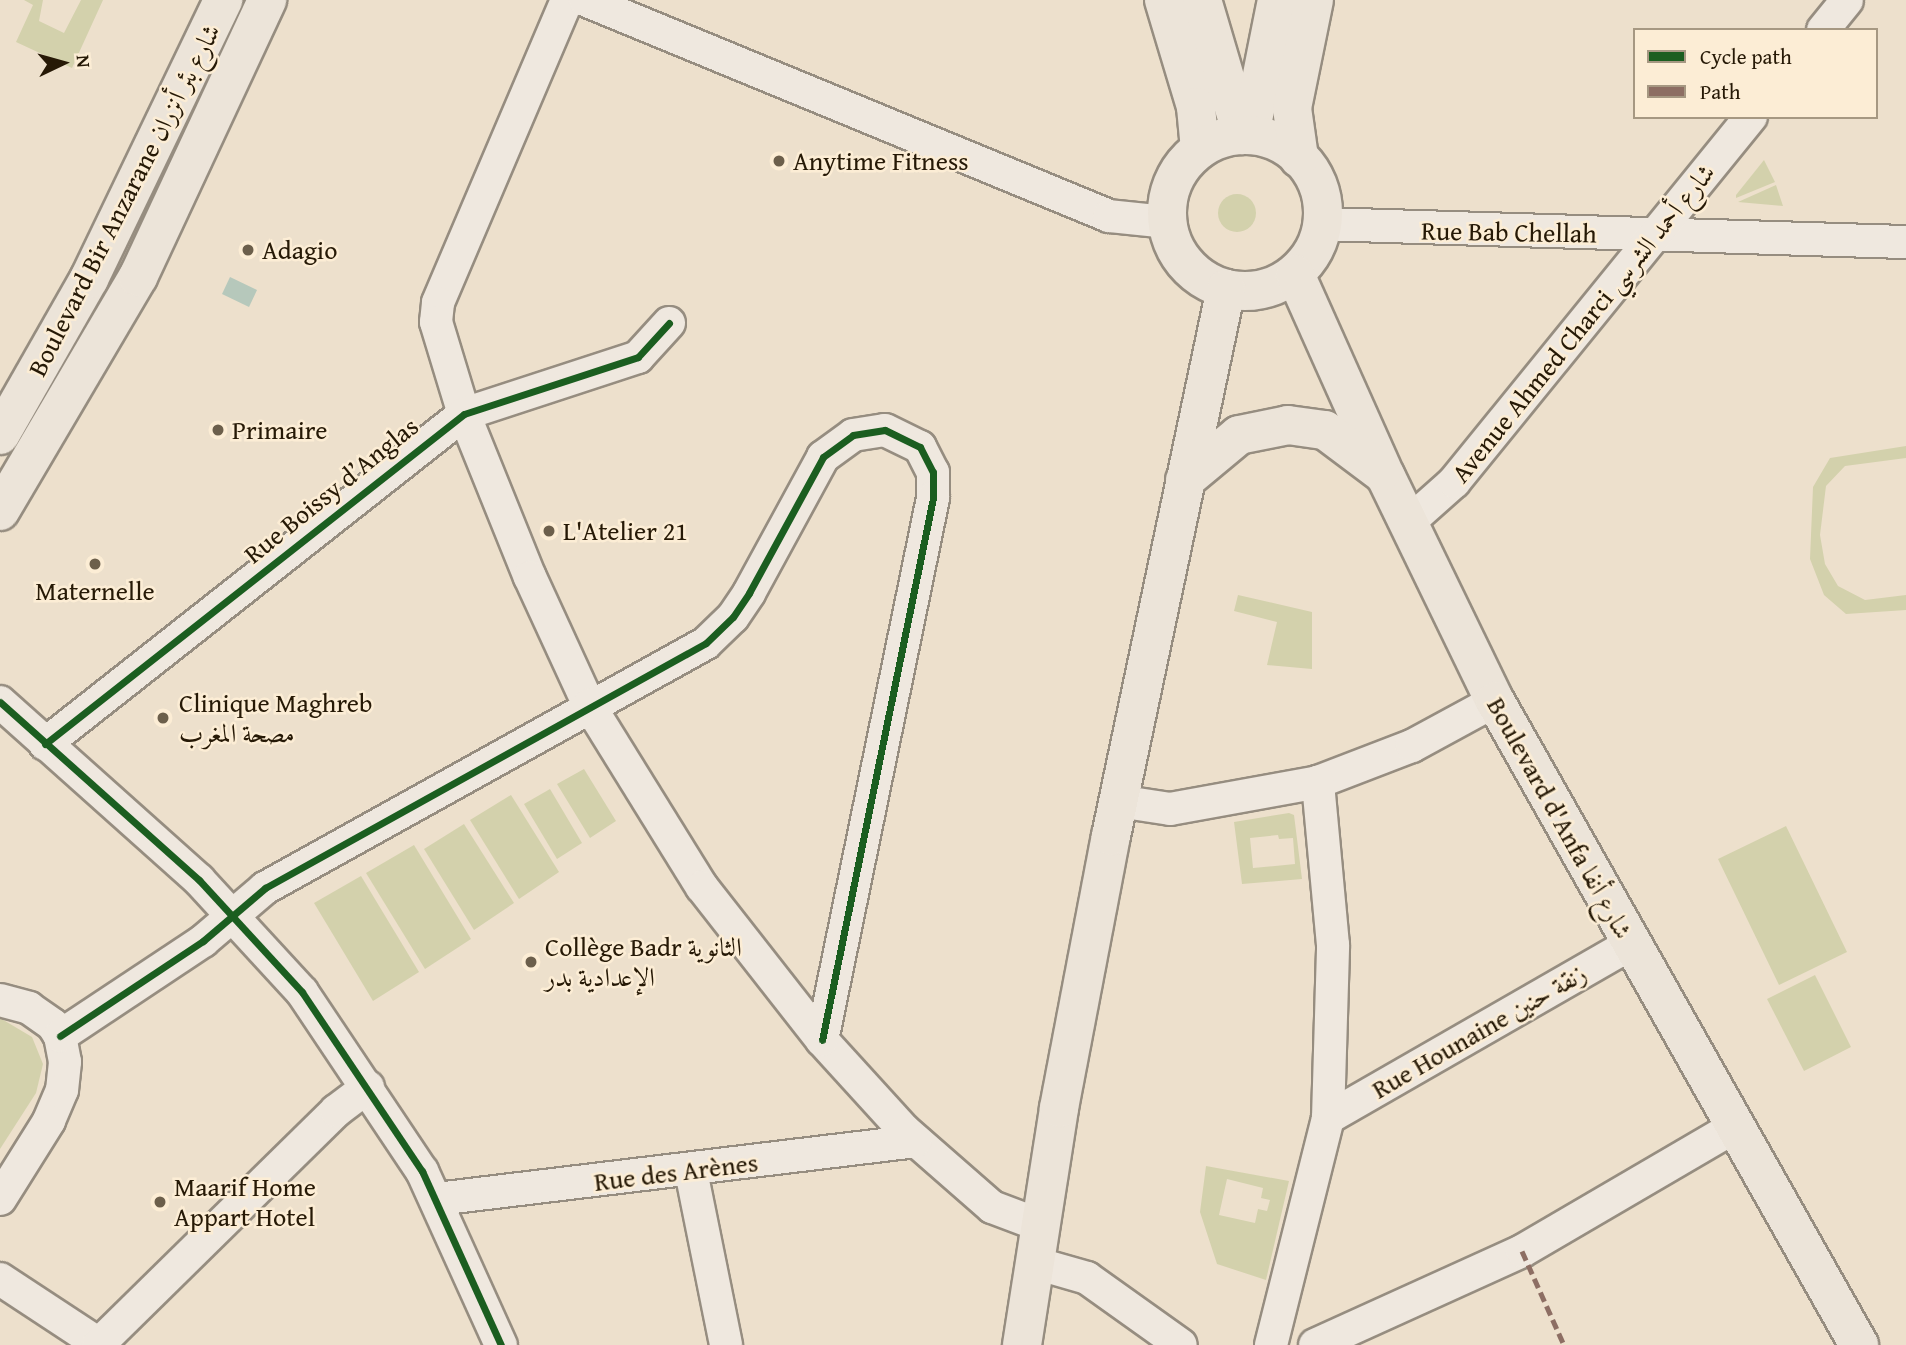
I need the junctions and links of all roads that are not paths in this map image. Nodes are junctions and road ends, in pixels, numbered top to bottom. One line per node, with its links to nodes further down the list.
1 (223, 0): 23 (main road, Boulevard Bir Anzarane شارع بئر أنزران)
2 (267, 0): 26 (main road, Boulevard Bir Anzarane شارع بئر أنزران)
3 (567, 0): 22 (street)
4 (585, 0): 15 (street)
5 (1164, 0): 13 (main road)
6 (1202, 0): 12 (main road)
7 (1277, 0): 12 (main road)
8 (1314, 0): 14 (main road)
9 (1847, 0): 10 (street)
10 (1825, 28)
11 (1749, 119): 17 (street, Avenue Ahmed Charci شارع أحمد الشرسي)
12 (1246, 135): 13 (main road); 14 (main road)
13 (1200, 149): 15 (main road)
14 (1299, 158): 16 (main road)
15 (1167, 222): 20 (main road)
16 (1322, 224): 17 (street, Rue Bab Chellah); 19 (main road)
17 (1656, 235): 18 (street, Rue Bab Chellah); 27 (street, Avenue Ahmed Charci شارع أحمد الشرسي)
18 (1906, 242)
19 (1295, 274): 20 (main road); 24 (main road, Boulevard d'Anfa شارع أنفا)
20 (1226, 289): 25 (main road)
21 (669, 323): 22 (street, Rue Boissy d’Anglas)
22 (464, 414): 30 (street); 31 (street, Rue Boissy d’Anglas)
23 (0, 435)
24 (1386, 477): 25 (main road); 27 (main road, Boulevard d'Anfa شارع أنفا)
25 (1185, 480): 33 (main road)
26 (0, 511)
27 (1408, 523): 28 (main road, Boulevard d'Anfa شارع أنفا)
28 (1495, 701): 32 (street); 35 (main road, Boulevard d'Anfa شارع أنفا)
29 (0, 702): 31 (street)
30 (589, 705): 34 (street); 38 (street); 38 (street)
31 (45, 744): 34 (street)
32 (1318, 782): 33 (street); 40 (street)
33 (1118, 801): 46 (main road)
34 (232, 914): 37 (street); 39 (street)
35 (1630, 944): 40 (street, Rue Hounaine زنقة حنين); 41 (main road, Boulevard d'Anfa شارع أنفا)
36 (0, 1000): 37 (street)
37 (60, 1036): 44 (street)
38 (822, 1040): 42 (street)
39 (369, 1087): 45 (street); 49 (street)
40 (1328, 1118): 54 (street)
41 (1734, 1127): 55 (street); 56 (main road, Boulevard d'Anfa شارع أنفا)
42 (915, 1141): 43 (street, Rue des Arènes); 46 (street)
43 (691, 1171): 45 (street, Rue des Arènes); 51 (street)
44 (0, 1199)
45 (437, 1199): 50 (street)
46 (1040, 1225): 47 (main road)
47 (1035, 1263): 52 (main road); 53 (street)
48 (0, 1279): 49 (street)
49 (99, 1345)
50 (501, 1345)
51 (726, 1345)
52 (1023, 1345)
53 (1181, 1345)
54 (1270, 1345)
55 (1315, 1345)
56 (1859, 1345)

